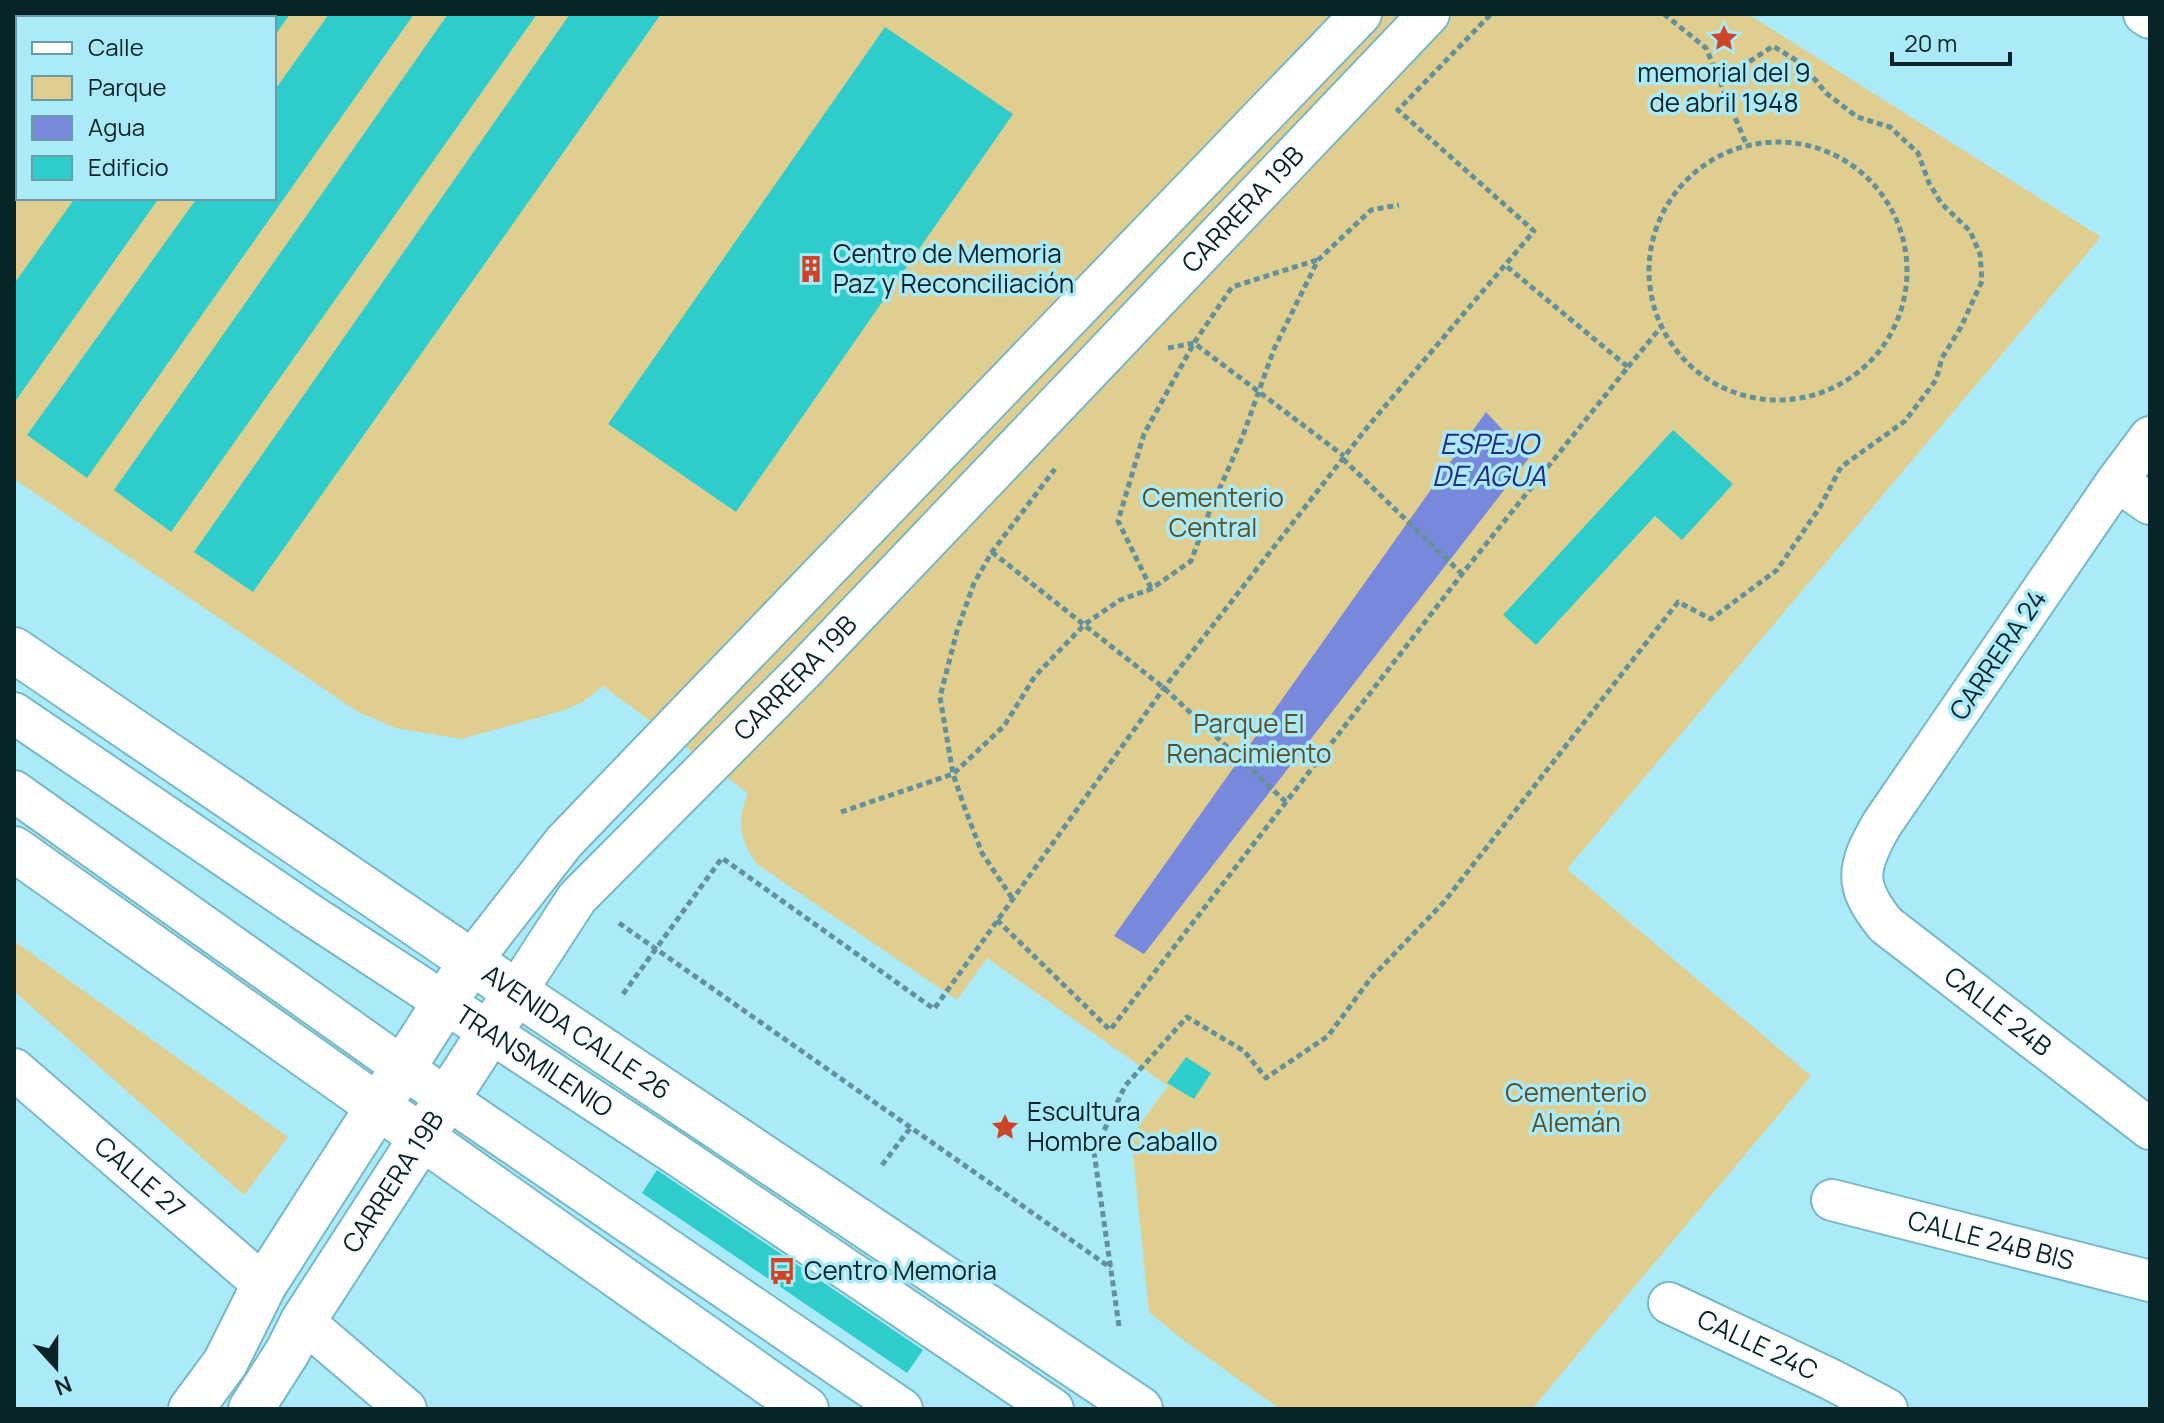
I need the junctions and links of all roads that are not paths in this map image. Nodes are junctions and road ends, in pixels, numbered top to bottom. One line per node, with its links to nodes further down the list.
1 (1361, 14): 13 (street, CARRERA 19B)
2 (1429, 14): 14 (street, CARRERA 19B)
3 (2144, 14): 4 (street)
4 (2150, 18)
5 (2150, 437): 6 (street, CARRERA 24)
6 (2117, 481): 7 (street); 12 (street, CARRERA 24)
7 (2150, 504)
8 (14, 650): 13 (main road, AVENIDA CALLE 26)
9 (14, 713): 15 (street, TRANSMILENIO)
10 (14, 791): 17 (street)
11 (14, 849): 20 (main road)
12 (1862, 879): 21 (street, CALLE 24B)
13 (472, 960): 14 (main road, AVENIDA CALLE 26); 15 (main road, CARRERA 19B)
14 (516, 992): 16 (main road, CARRERA 19B); 34 (main road, AVENIDA CALLE 26)
15 (445, 1003): 16 (street, TRANSMILENIO); 17 (main road, CARRERA 19B)
16 (489, 1033): 19 (main road, CARRERA 19B); 33 (street, TRANSMILENIO)
17 (404, 1067): 19 (street); 20 (main road, CARRERA 19B)
18 (14, 1069): 25 (street, CALLE 27)
19 (446, 1098): 22 (main road, CARRERA 19B); 32 (street)
20 (378, 1106): 22 (main road); 25 (main road, CARRERA 19B)
21 (2150, 1129)
22 (421, 1139): 27 (main road, CARRERA 19B); 31 (main road)
23 (1832, 1200): 24 (street, CALLE 24B BIS)
24 (2150, 1281)
25 (264, 1285): 28 (main road, CARRERA 19B)
26 (1669, 1303): 35 (street, CALLE 24C)
27 (303, 1321): 29 (main road, CARRERA 19B); 30 (street)
28 (191, 1409)
29 (251, 1409)
30 (406, 1409)
31 (806, 1409)
32 (902, 1409)
33 (1053, 1409)
34 (1140, 1409)
35 (1887, 1409)

